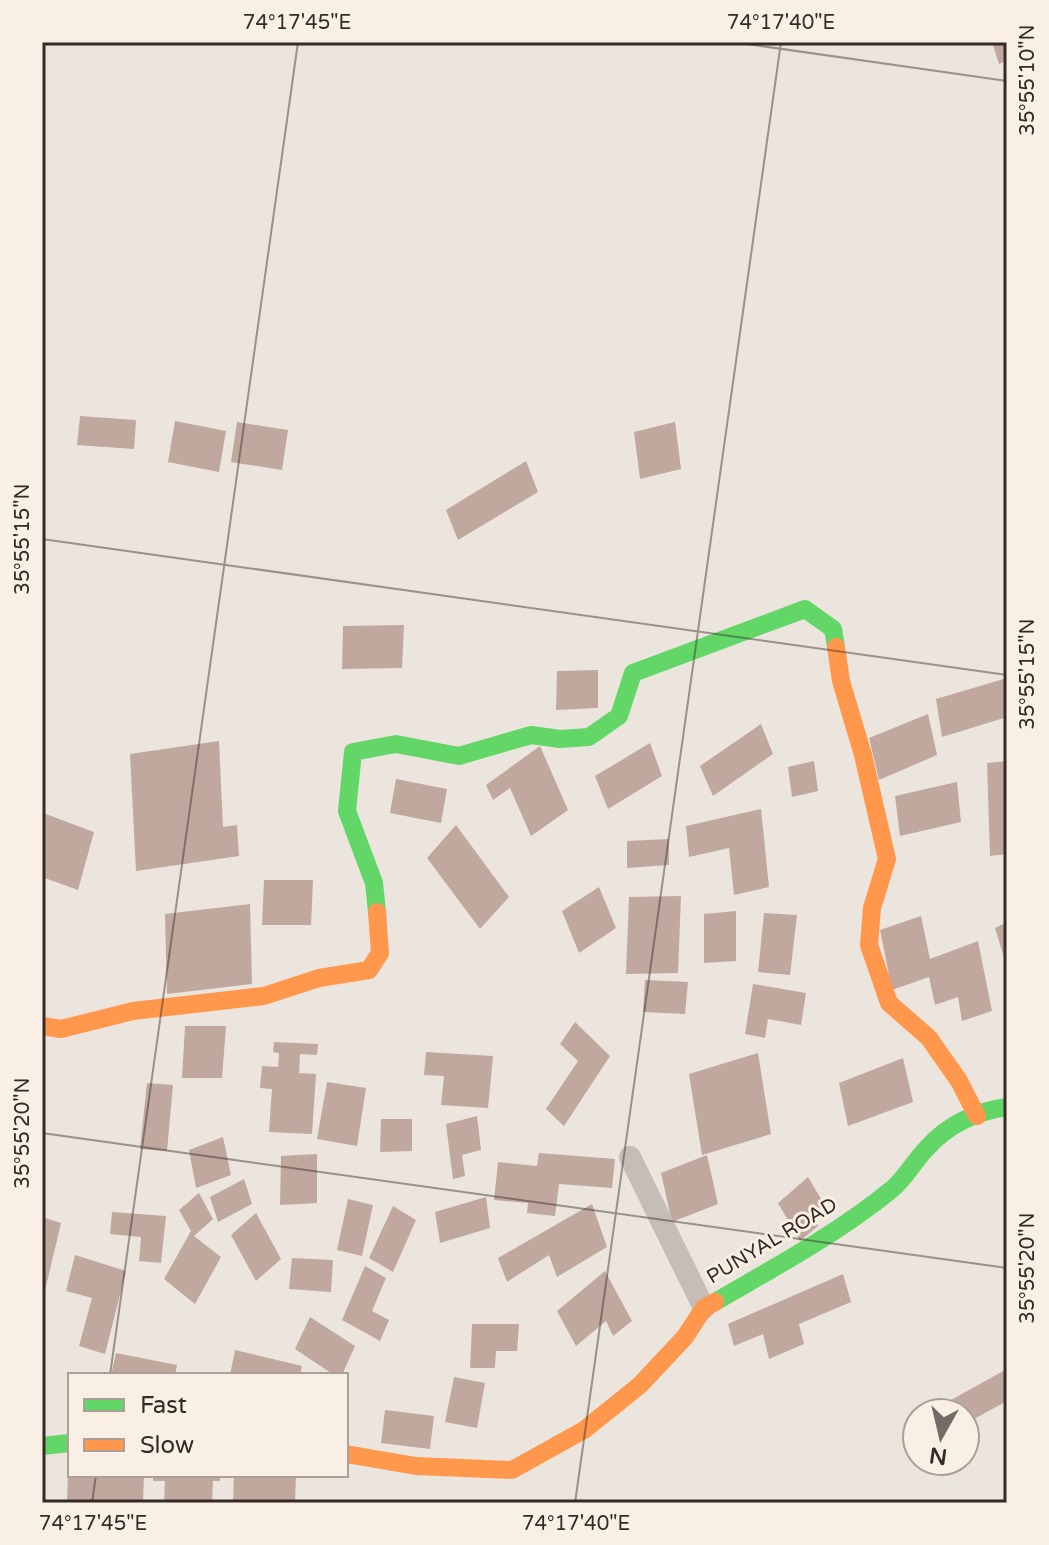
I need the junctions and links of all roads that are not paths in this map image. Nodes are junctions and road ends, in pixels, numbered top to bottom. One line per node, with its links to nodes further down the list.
1 (42, 1026): 3 (street)
2 (1007, 1107): 3 (street, PUNYAL ROAD)
3 (977, 1116): 5 (street, PUNYAL ROAD)
4 (630, 1157): 5 (street)
5 (704, 1308): 8 (street, PUNYAL ROAD)
6 (68, 1443): 7 (street)
7 (42, 1446)
8 (348, 1454)

